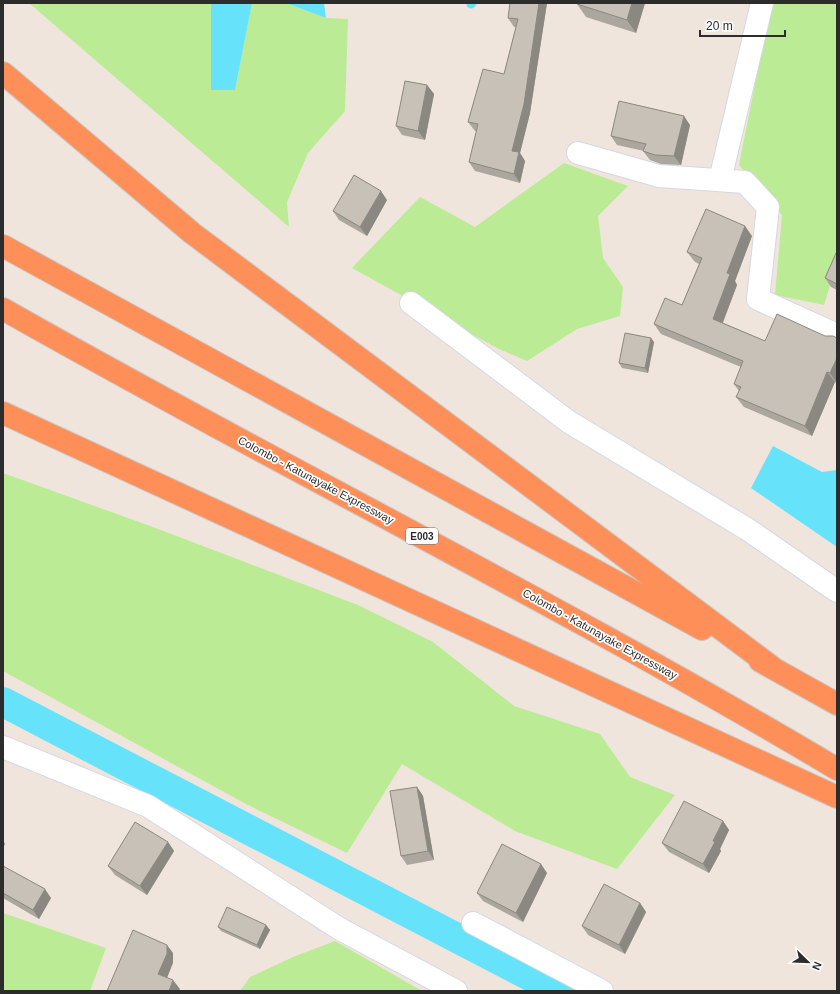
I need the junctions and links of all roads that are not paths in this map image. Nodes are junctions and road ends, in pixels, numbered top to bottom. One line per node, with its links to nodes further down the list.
1 (762, 3): 4 (street)
2 (3, 73): 11 (highway)
3 (578, 153): 4 (street)
4 (720, 180): 8 (street)
5 (3, 246): 11 (highway)
6 (411, 303): 10 (street)
7 (3, 309): 14 (highway, Colombo - Katunayake Expressway / E003)
8 (837, 335)
9 (3, 413): 15 (highway)
10 (837, 591)
11 (772, 667): 12 (highway)
12 (837, 704)
13 (3, 747): 17 (street)
14 (837, 769)
15 (837, 797)
16 (473, 923): 18 (street)
17 (456, 991)
18 (602, 991)

